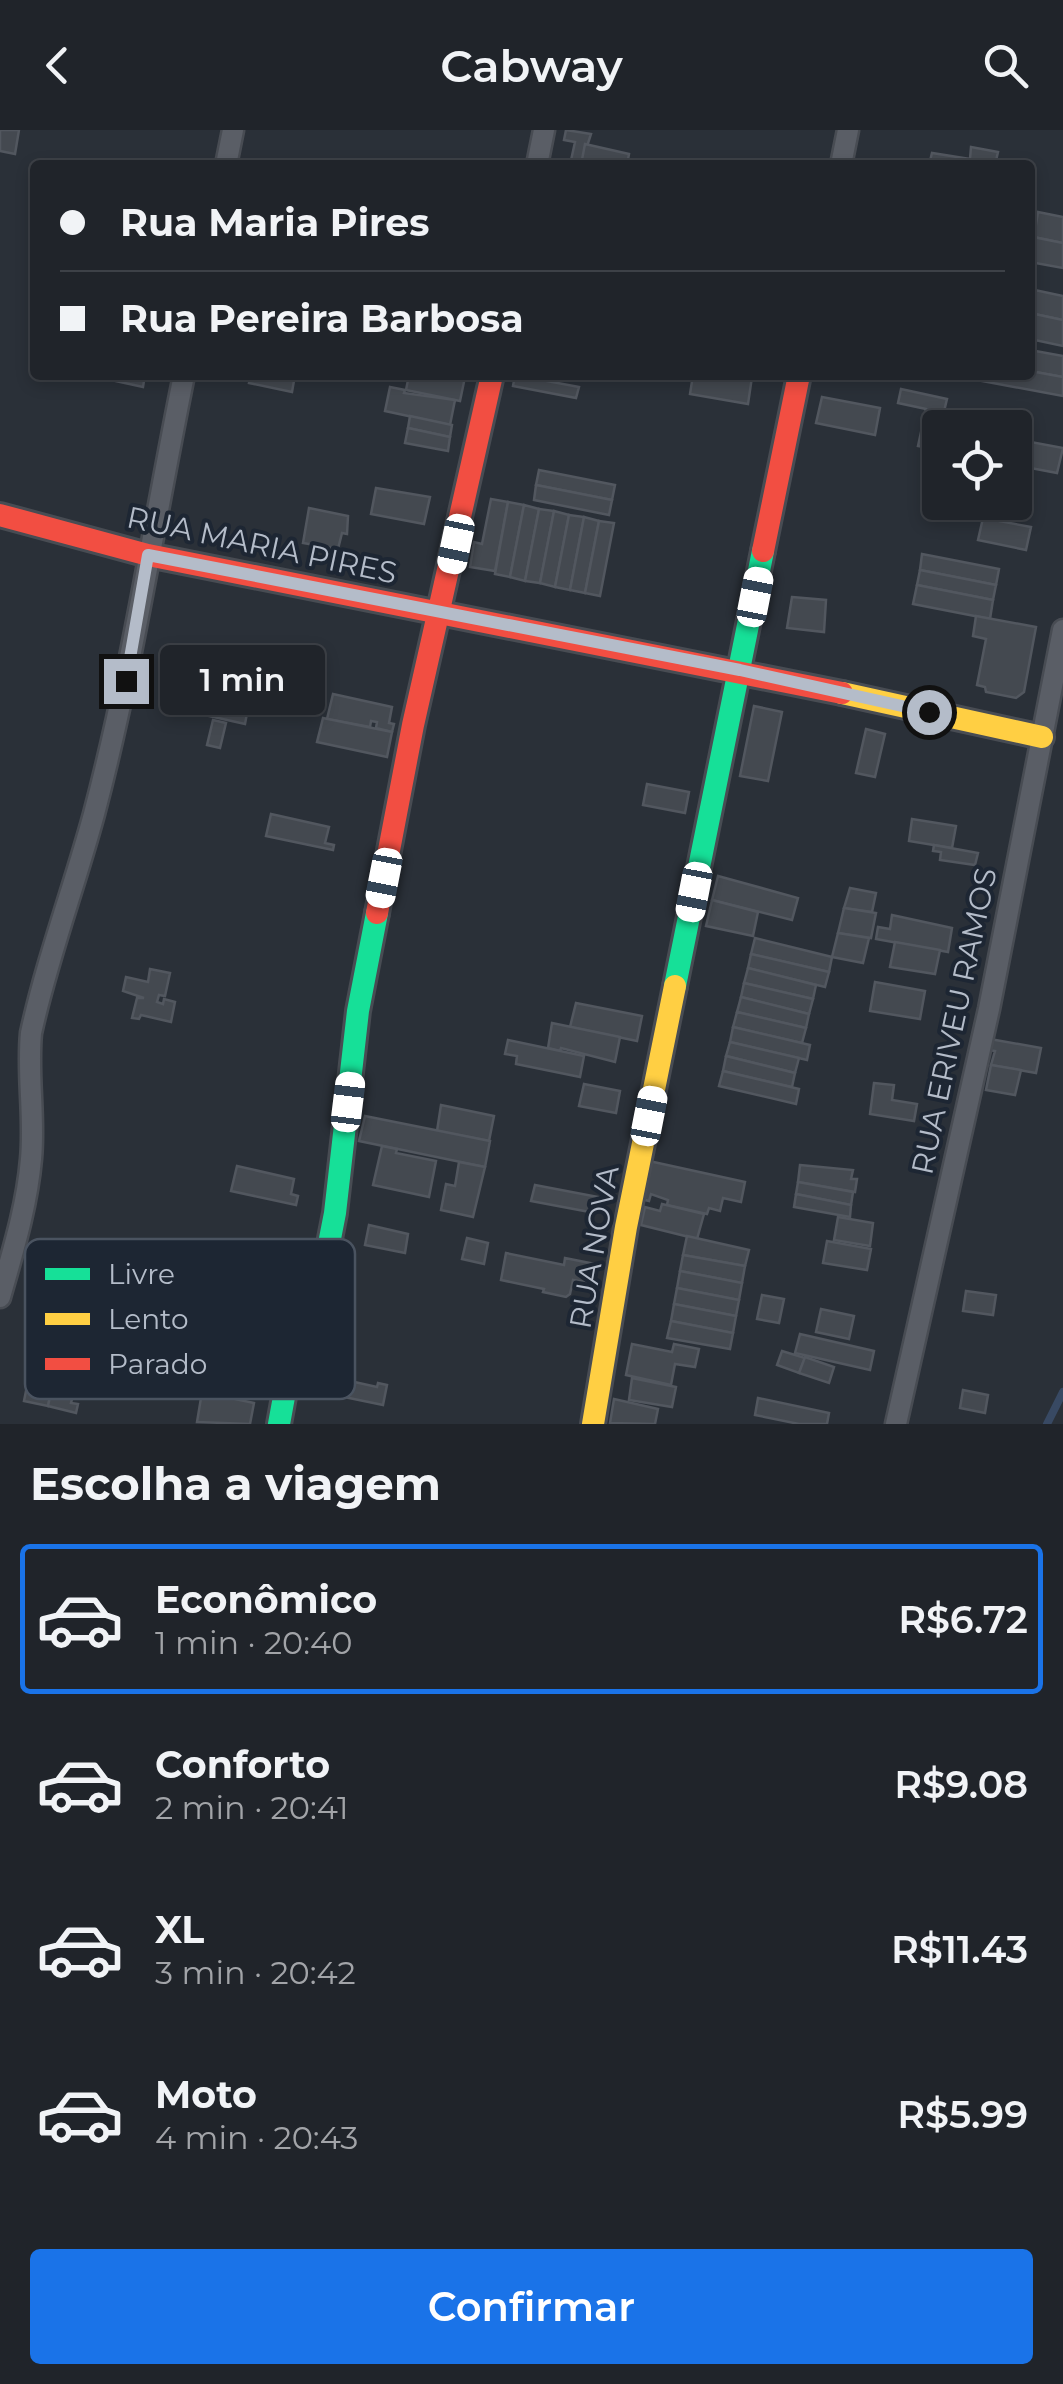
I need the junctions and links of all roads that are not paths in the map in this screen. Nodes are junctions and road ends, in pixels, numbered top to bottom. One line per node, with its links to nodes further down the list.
1 (233, 130): 4 (street)
2 (544, 130): 5 (street)
3 (848, 130): 6 (street)
4 (227, 160)
5 (538, 160)
6 (842, 160)
7 (183, 380): 11 (street)
8 (491, 380): 12 (street)
9 (798, 380): 14 (street, RUA NOVA)
10 (0, 515): 11 (street, RUA MARIA PIRES)
11 (148, 555): 12 (street, RUA MARIA PIRES); 17 (street)
12 (442, 612): 14 (street, RUA MARIA PIRES); 16 (street)
13 (1063, 630): 15 (street, RUA ERIVEU RAMOS)
14 (740, 670): 15 (street, RUA MARIA PIRES); 20 (street, RUA NOVA)
15 (1042, 737): 21 (street, RUA ERIVEU RAMOS)
16 (330, 1239)
17 (0, 1296)
18 (284, 1399): 19 (street)
19 (279, 1424)
20 (592, 1424)
21 (896, 1424)

